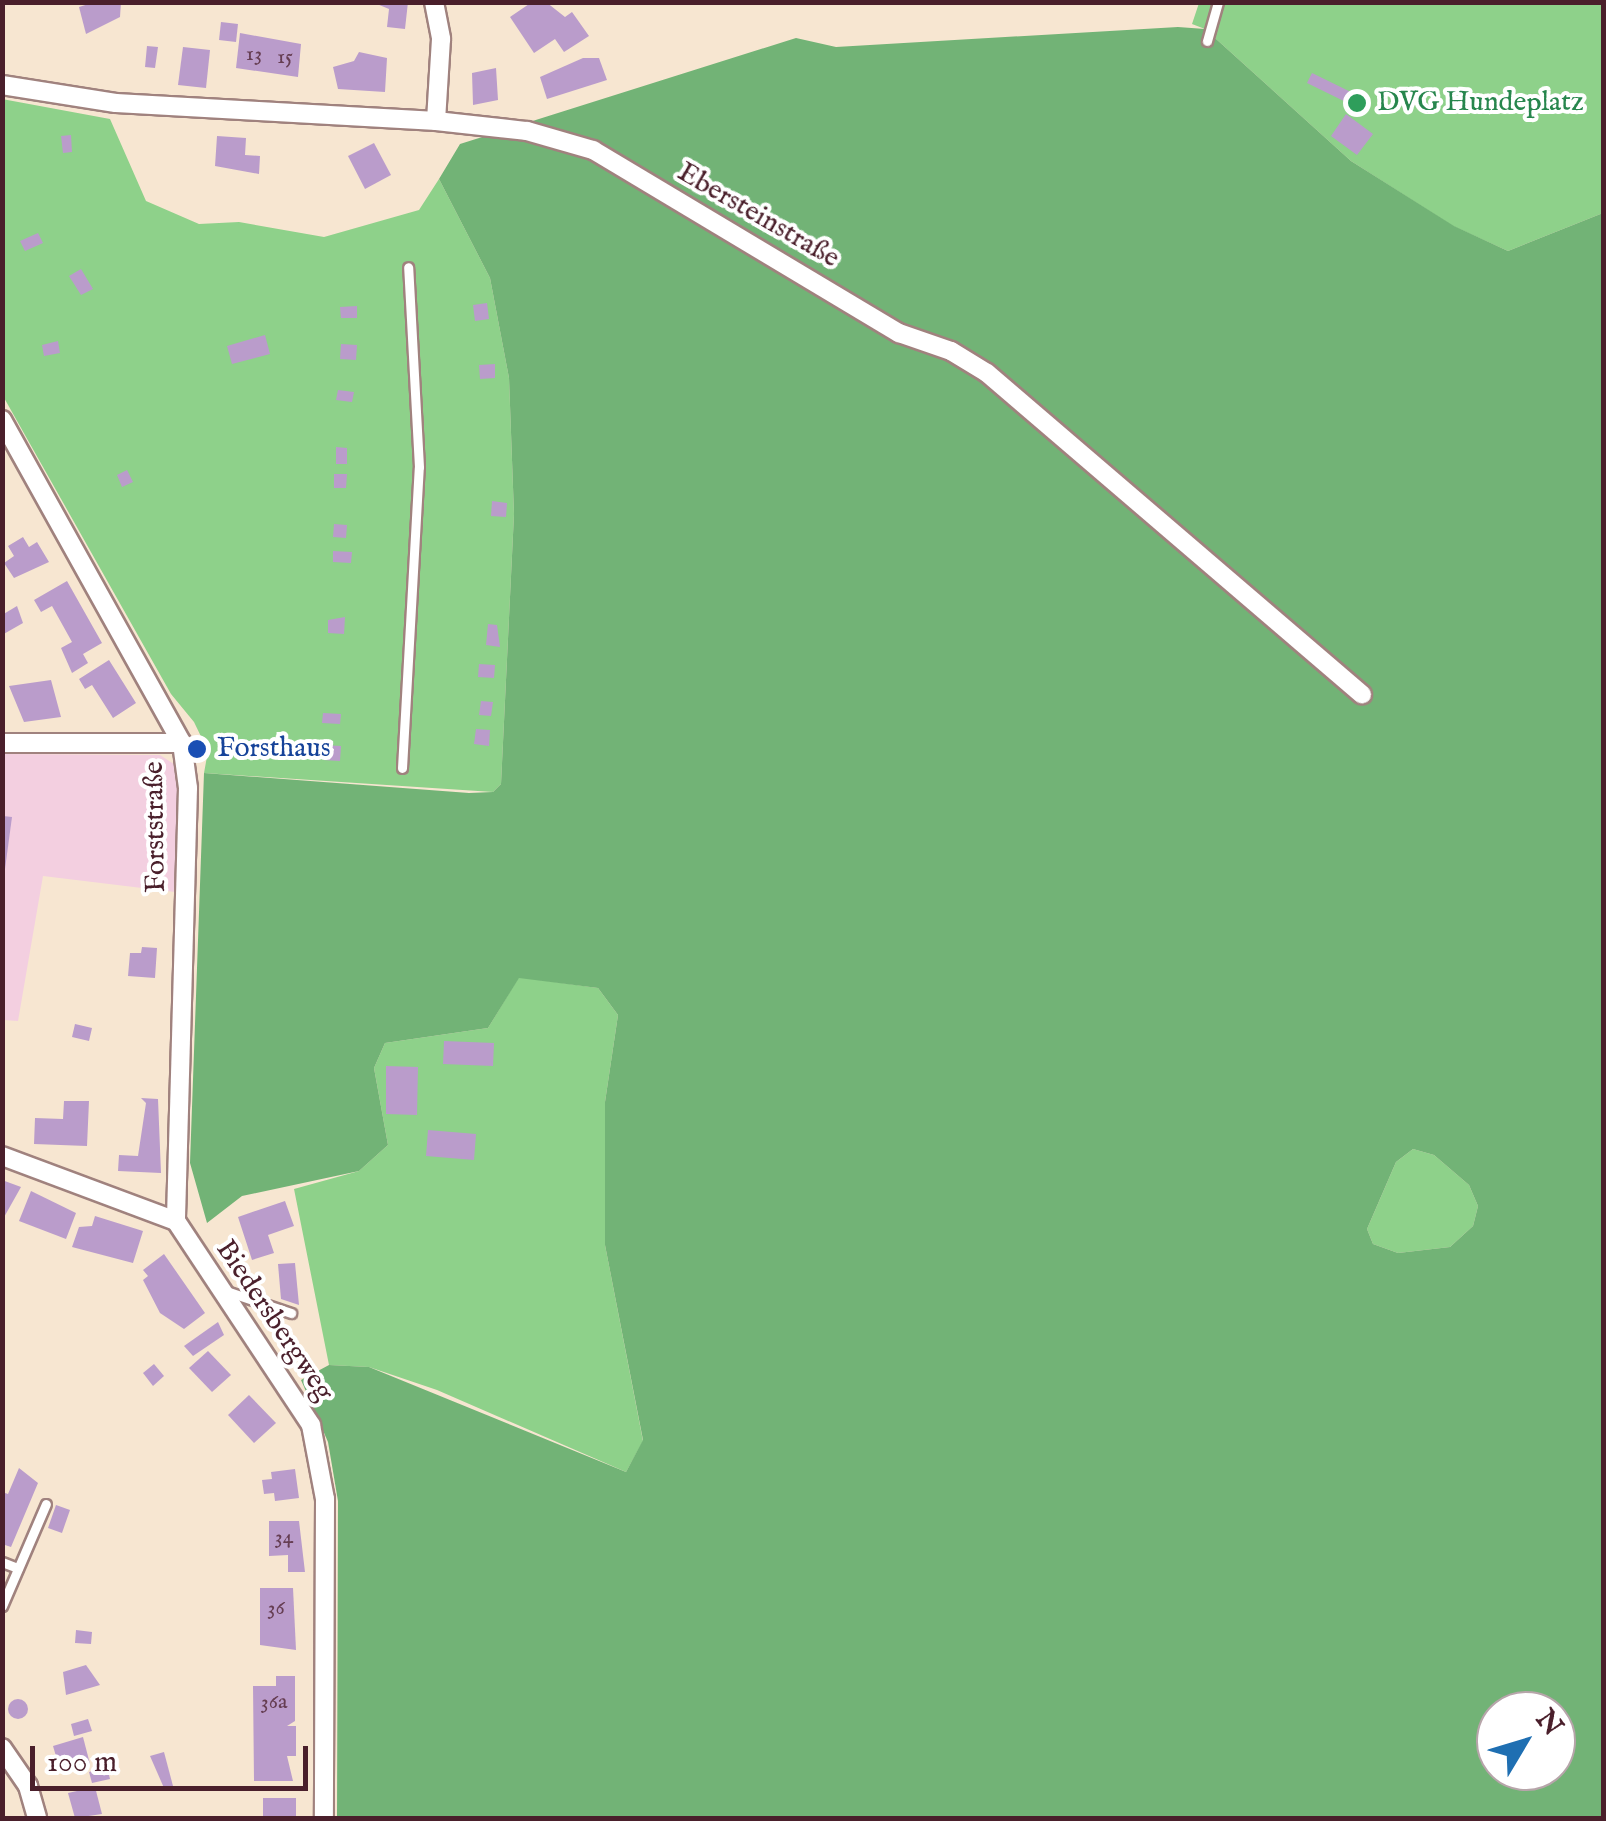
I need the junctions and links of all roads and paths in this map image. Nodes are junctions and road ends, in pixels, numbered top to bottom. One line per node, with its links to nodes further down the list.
1 (434, 2): 5 (street)
2 (1218, 2): 3 (lane)
3 (1206, 41)
4 (2, 85): 5 (street, Ebersteinstraße)
5 (436, 121): 8 (street, Ebersteinstraße)
6 (408, 267): 11 (lane)
7 (2, 420): 9 (street, Forststraße)
8 (1362, 694)
9 (182, 742): 10 (street); 13 (street, Forststraße)
10 (2, 743)
11 (402, 768)
12 (2, 1156): 13 (street)
13 (176, 1221): 14 (street, Biedersbergweg)
14 (221, 1290): 15 (lane); 22 (street, Biedersbergweg)
15 (291, 1313)
16 (46, 1504): 18 (lane)
17 (2, 1562): 18 (lane)
18 (18, 1568): 19 (lane)
19 (2, 1606)
20 (2, 1748): 21 (street)
21 (37, 1818)
22 (324, 1818)

